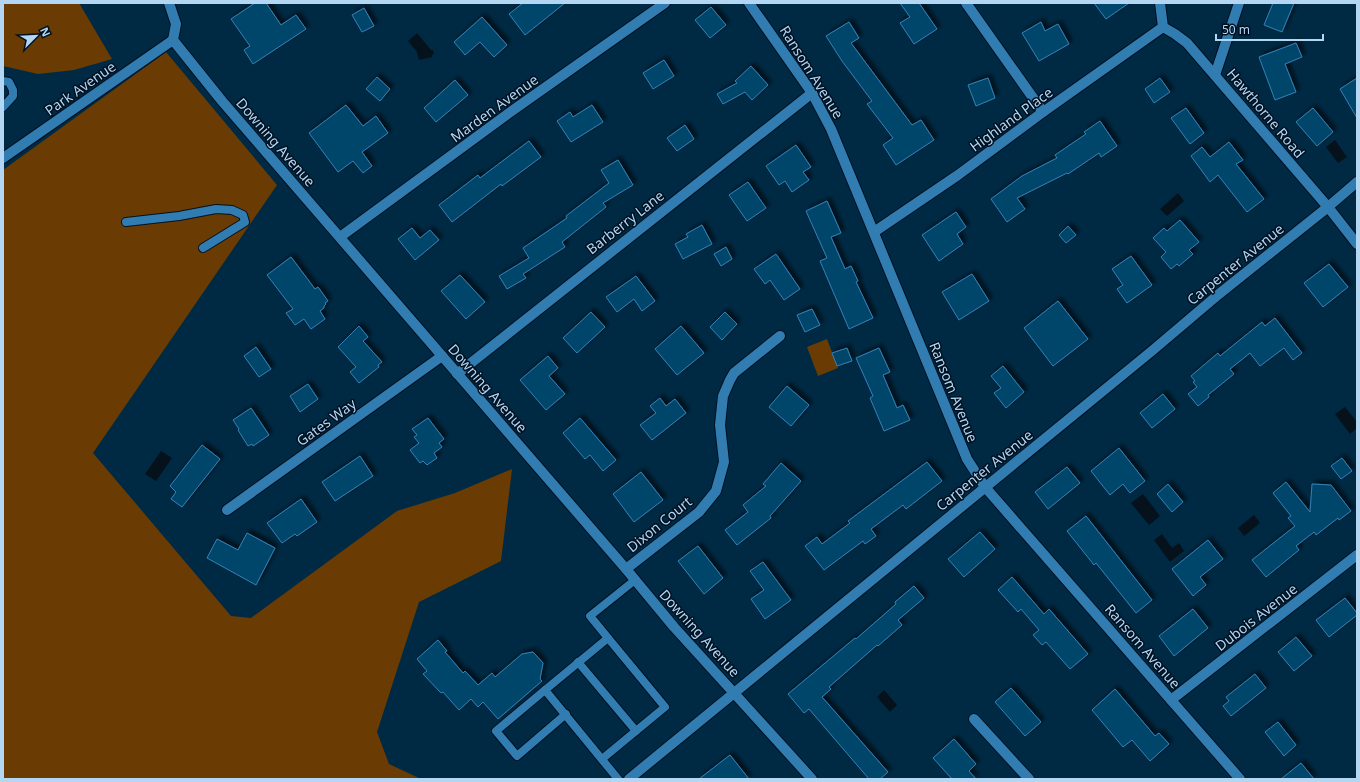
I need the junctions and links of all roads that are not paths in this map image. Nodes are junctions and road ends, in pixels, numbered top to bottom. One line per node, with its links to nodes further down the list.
1 (168, 3): 8 (street)
2 (665, 3): 19 (street, Marden Avenue)
3 (749, 3): 11 (street, Ransom Avenue)
4 (966, 3): 13 (street)
5 (1160, 3): 7 (street)
6 (1239, 3): 9 (street)
7 (1163, 27): 9 (street, Hawthorne Road); 13 (street, Highland Place)
8 (173, 40): 14 (street, Park Avenue); 19 (street, Downing Avenue)
9 (1215, 75): 16 (street, Hawthorne Road)
10 (3, 80): 12 (lane)
11 (812, 93): 18 (street, Ransom Avenue); 24 (street, Barberry Lane)
12 (3, 107)
13 (1043, 112): 18 (street, Highland Place)
14 (3, 158)
15 (1357, 182): 16 (street, Carpenter Avenue)
16 (1328, 207): 20 (street, Hawthorne Road); 25 (street, Carpenter Avenue)
17 (126, 222): 21 (lane)
18 (874, 232): 25 (street, Ransom Avenue)
19 (340, 237): 23 (street, Downing Avenue)
20 (1357, 244)
21 (203, 248)
22 (780, 336): 28 (street, Dixon Court)
23 (442, 356): 24 (street, Downing Avenue); 26 (street, Gates Way)
24 (457, 374): 28 (street, Downing Avenue)
25 (985, 487): 33 (street, Carpenter Avenue); 34 (street, Ransom Avenue)
26 (227, 510)
27 (1357, 555): 34 (street, Dubois Avenue)
28 (626, 569): 29 (street, Downing Avenue)
29 (634, 580): 30 (lane); 33 (street, Downing Avenue)
30 (608, 638): 31 (lane); 37 (lane)
31 (578, 662): 32 (lane); 37 (lane)
32 (545, 690): 35 (lane); 35 (lane)
33 (734, 692): 40 (street, Carpenter Avenue); 41 (street, Downing Avenue)
34 (1171, 700): 43 (street, Ransom Avenue)
35 (566, 714): 38 (lane)
36 (974, 719): 42 (street)
37 (636, 731): 38 (lane)
38 (602, 759): 39 (lane)
39 (618, 779)
40 (629, 779)
41 (812, 779)
42 (1029, 779)
43 (1240, 779)

